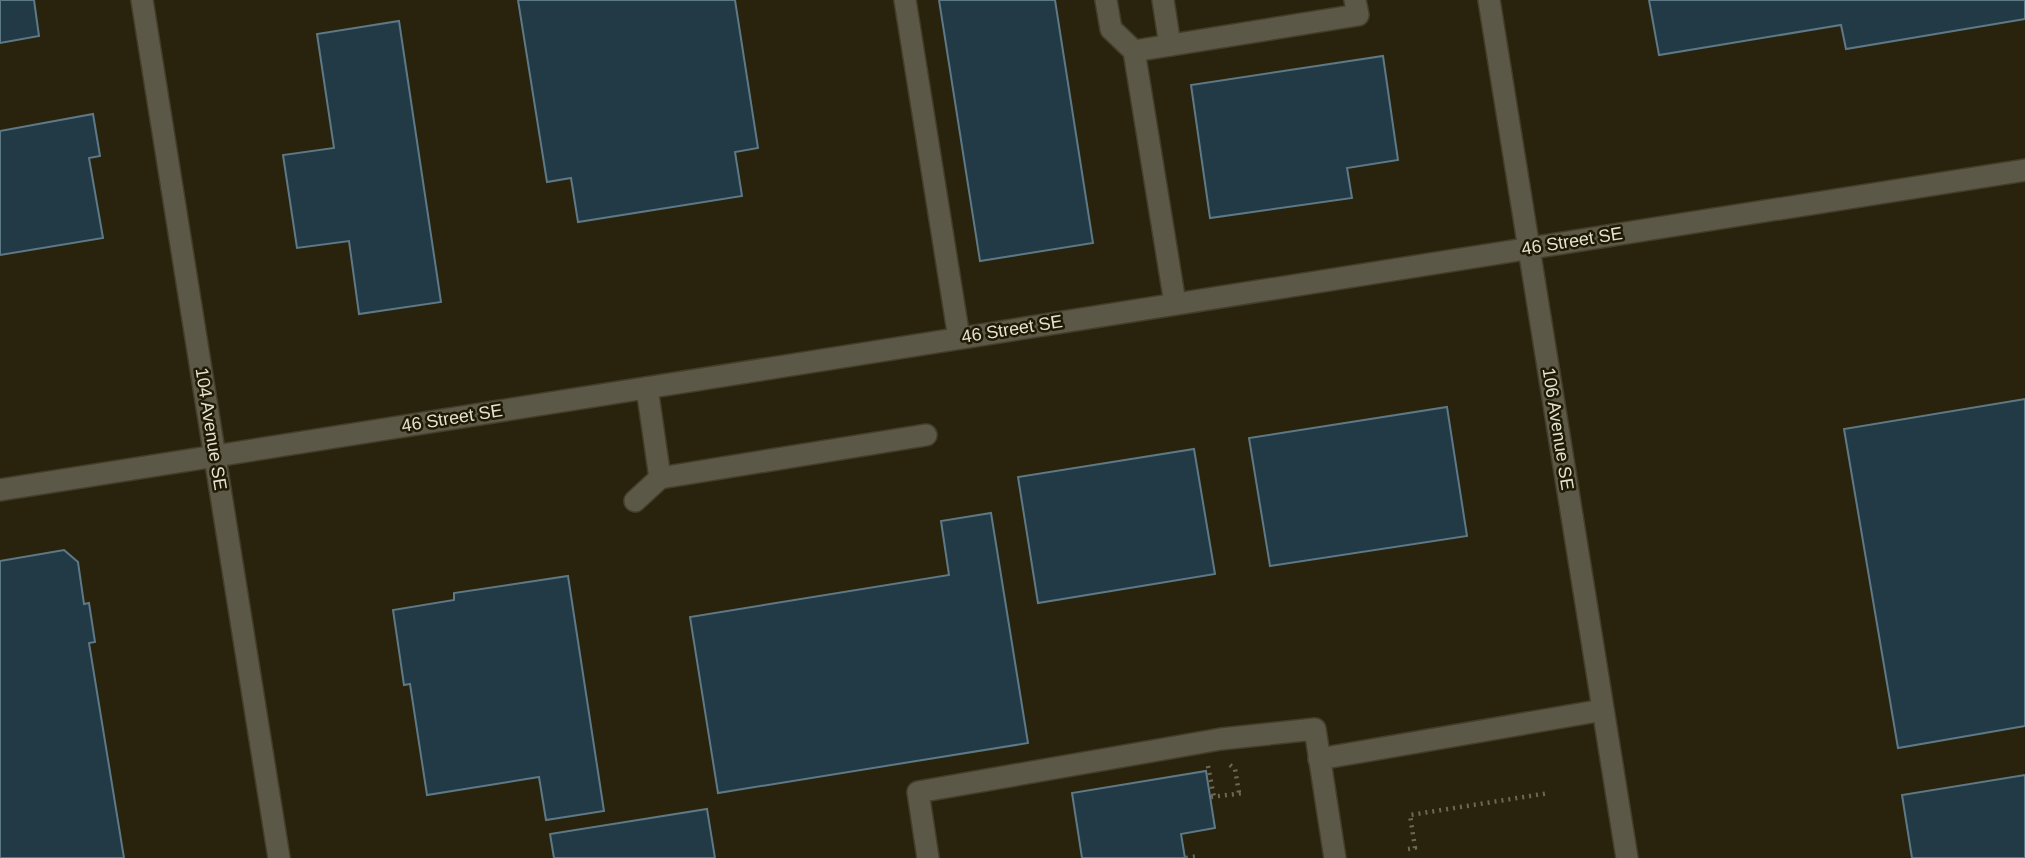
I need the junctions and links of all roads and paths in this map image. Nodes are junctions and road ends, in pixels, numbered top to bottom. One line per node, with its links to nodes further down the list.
1 (142, 0): 15 (street, 104 Avenue SE)
2 (905, 0): 12 (street)
3 (1106, 0): 8 (street)
4 (1163, 0): 7 (street)
5 (1355, 0): 7 (street)
6 (1489, 0): 10 (street, 106 Avenue SE)
7 (1170, 46): 8 (street)
8 (1134, 51): 11 (street)
9 (2025, 170): 10 (street, 46 Street SE)
10 (1529, 247): 11 (street, 46 Street SE); 19 (street, 106 Avenue SE)
11 (1175, 303): 12 (street, 46 Street SE)
12 (959, 338): 13 (street, 46 Street SE)
13 (647, 387): 15 (street, 46 Street SE); 16 (street)
14 (926, 435): 16 (street)
15 (215, 456): 17 (street, 46 Street SE); 28 (street, 104 Avenue SE)
16 (660, 478): 18 (street)
17 (0, 490)
18 (635, 501)
19 (1603, 710): 20 (street); 32 (street, 106 Avenue SE)
20 (1319, 759): 29 (street); 31 (street)
21 (1224, 761): 22 (path)
22 (1216, 762)
23 (1549, 793): 24 (path)
24 (1466, 806): 25 (path); 26 (path)
25 (1468, 814)
26 (1408, 849)
27 (1198, 856): 30 (path)
28 (279, 858)
29 (928, 858)
30 (1186, 858)
31 (1335, 858)
32 (1627, 858)

